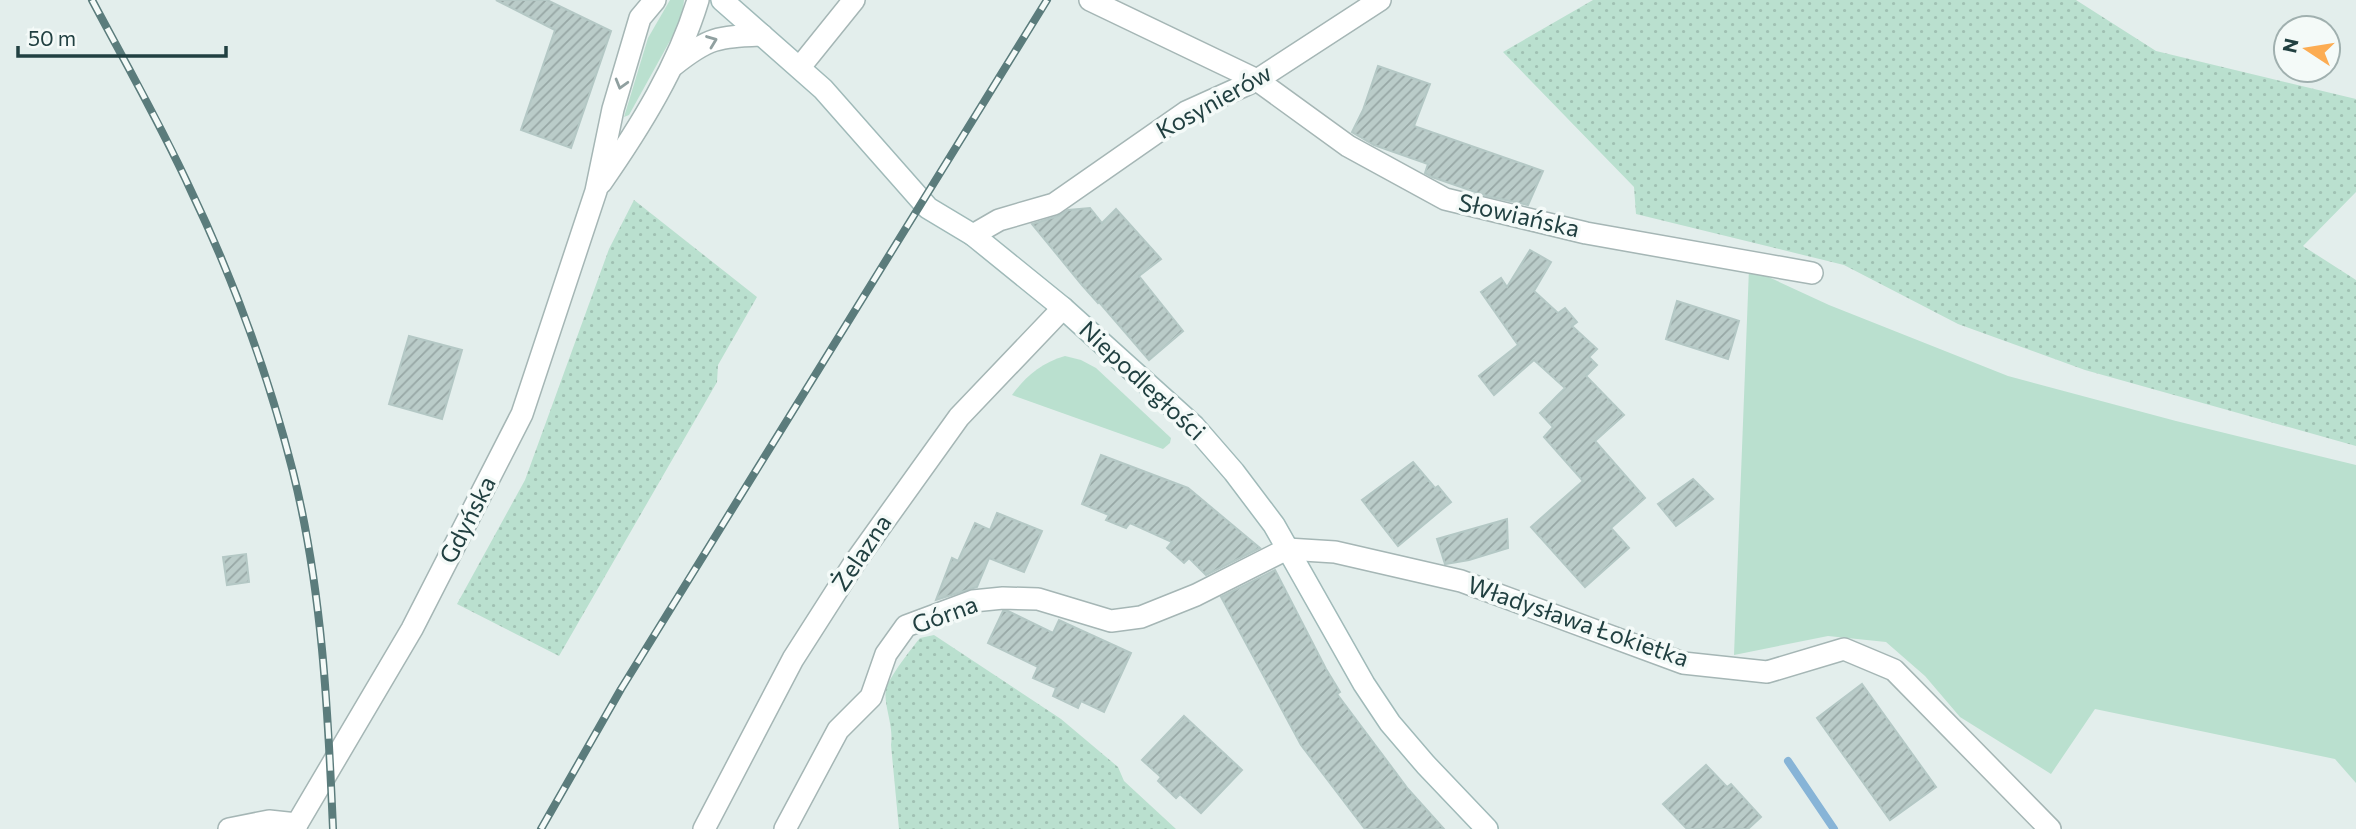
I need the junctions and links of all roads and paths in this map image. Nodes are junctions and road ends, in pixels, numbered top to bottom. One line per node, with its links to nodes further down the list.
1 (654, 0): 7 (street, Gdyńska)
2 (698, 0): 10 (street, Gdyńska)
3 (722, 0): 8 (street, Niepodległości)
4 (853, 0): 9 (street)
5 (1090, 0): 11 (street, Słowiańska)
6 (1380, 0): 11 (street, Kosynierów)
7 (639, 9): 12 (street, Gdyńska, one-way to 12)
8 (762, 35): 9 (street, Niepodległości); 10 (street, Gdyńska, one-way to 8)
9 (800, 67): 13 (street, Niepodległości)
10 (669, 68): 12 (street, Gdyńska)
11 (1257, 80): 13 (street, Kosynierów); 14 (street, Słowiańska)
12 (596, 191): 17 (street, Gdyńska)
13 (973, 235): 15 (street, Niepodległości)
14 (1812, 273)
15 (1063, 308): 16 (street, Niepodległości); 19 (street, Żelazna)
16 (1287, 550): 20 (street, Górna); 21 (street, Niepodległości); 22 (street, Władysława Łokietka)
17 (296, 827): 18 (street)
18 (229, 829)
19 (704, 829)
20 (785, 829)
21 (1488, 829)
22 (2050, 829)

